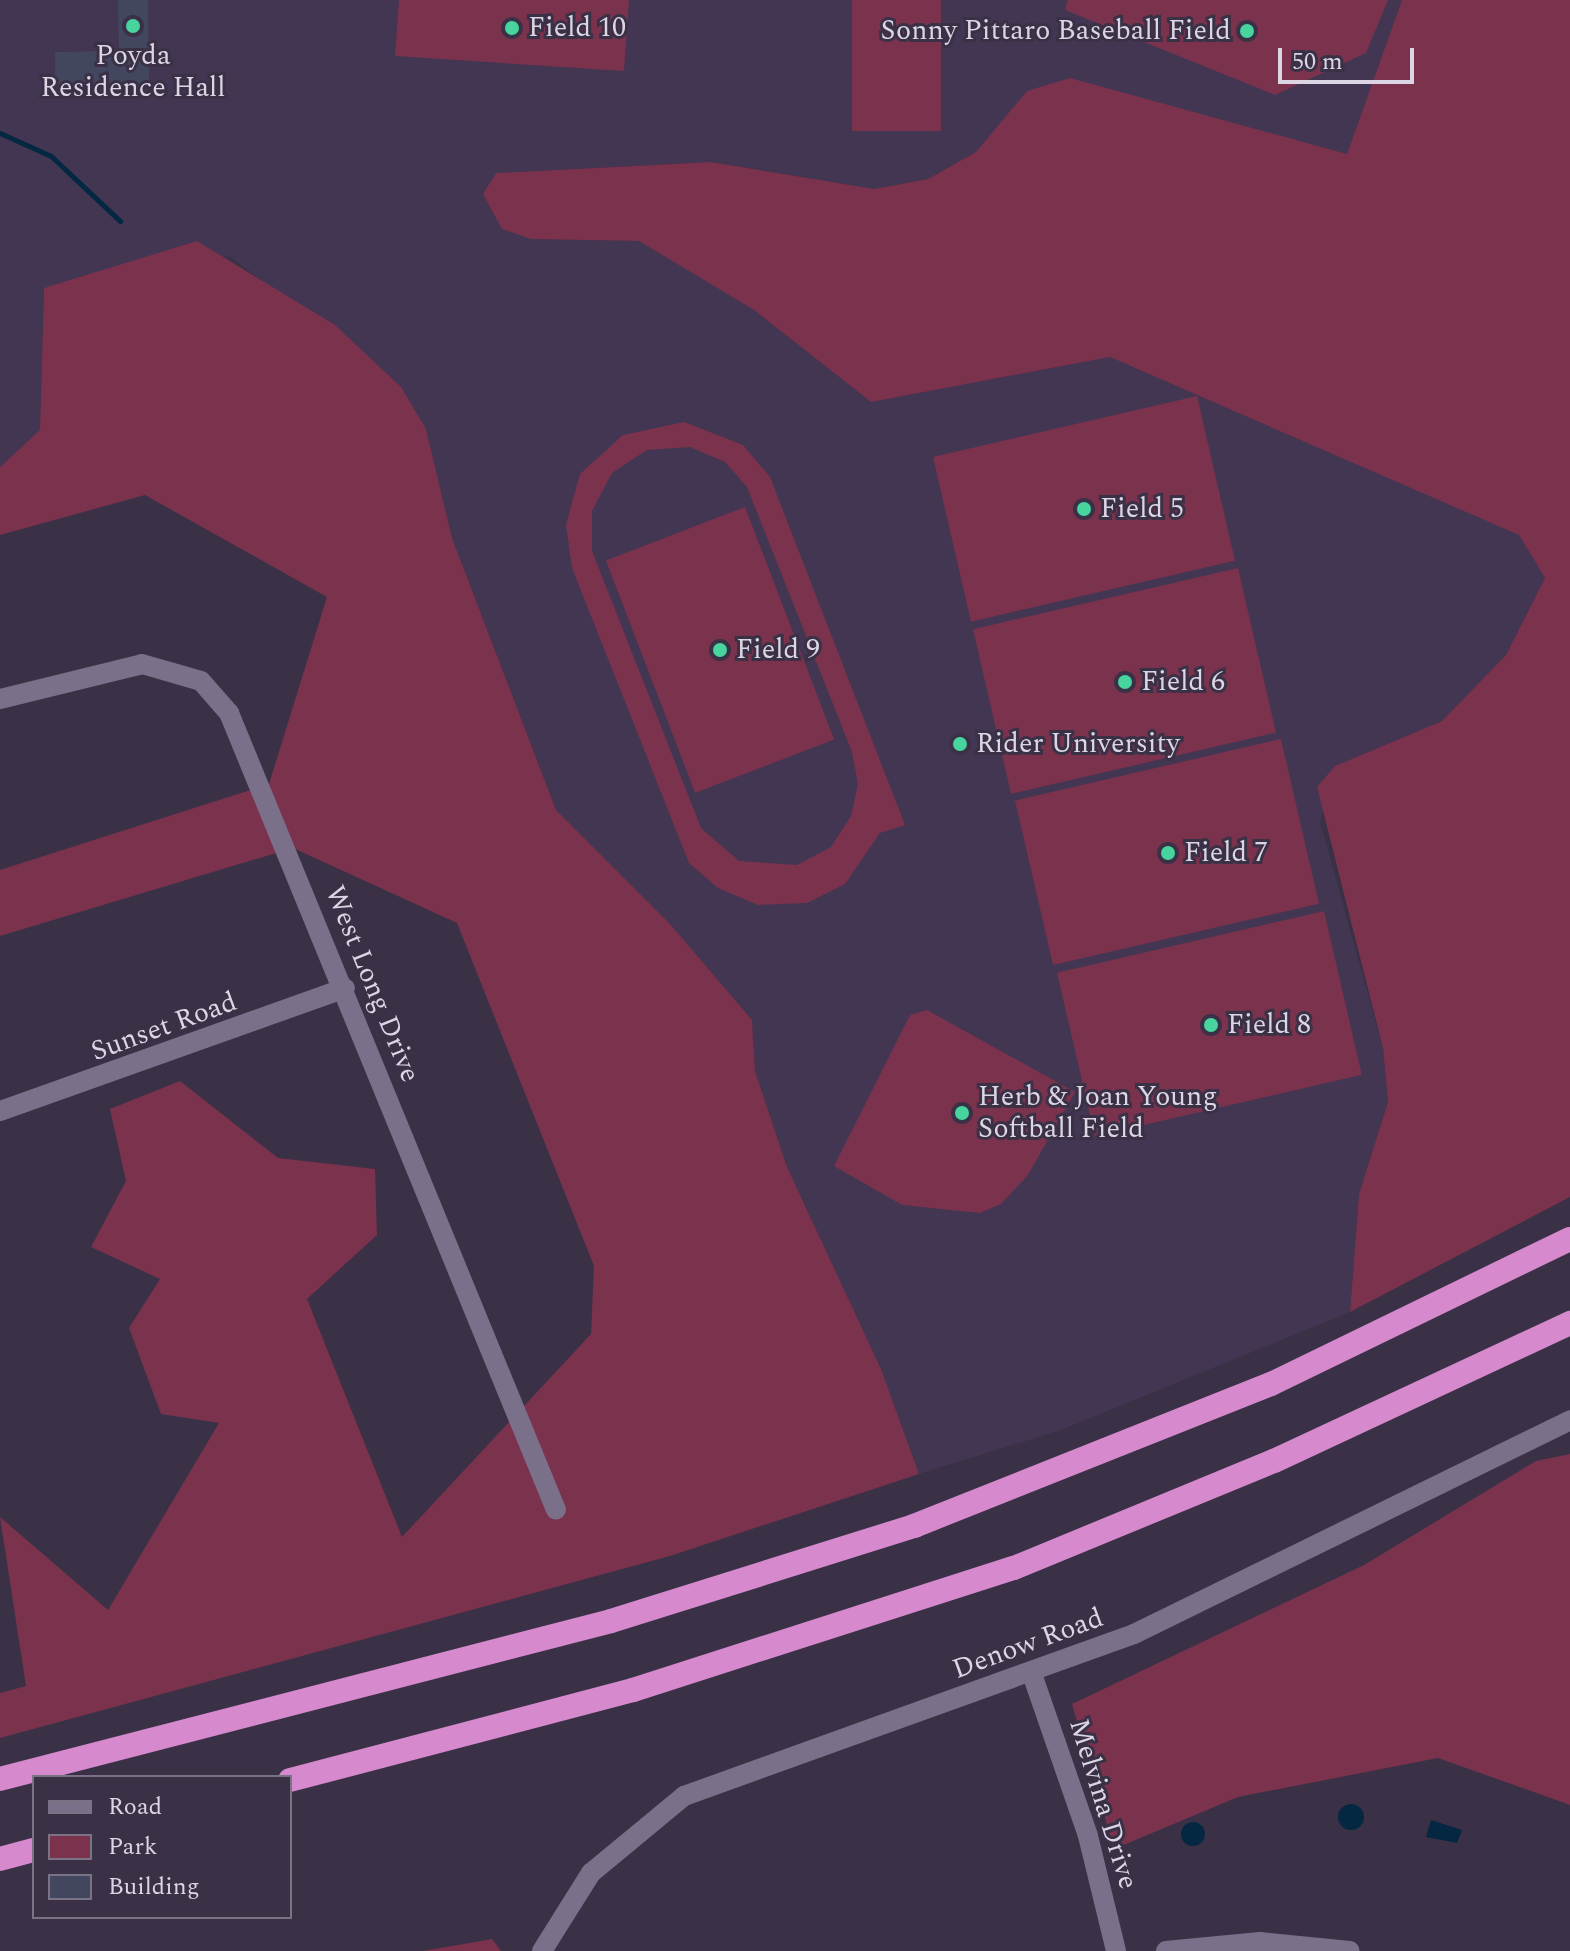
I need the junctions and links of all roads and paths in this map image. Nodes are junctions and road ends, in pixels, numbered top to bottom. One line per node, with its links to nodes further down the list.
1 (0, 699): 2 (street, West Long Drive)
2 (345, 988): 3 (street, Sunset Road); 7 (street, West Long Drive)
3 (0, 1111)
4 (1570, 1239): 9 (highway)
5 (1570, 1323): 10 (highway)
6 (1570, 1420): 8 (street, Denow Road)
7 (556, 1510)
8 (1032, 1674): 13 (street, Denow Road); 14 (street, Melvina Drive)
9 (0, 1779)
10 (292, 1779)
11 (31, 1851): 12 (highway)
12 (0, 1861)
13 (542, 1951)
14 (1116, 1951)
15 (1166, 1951): 16 (street)
16 (1350, 1951)

